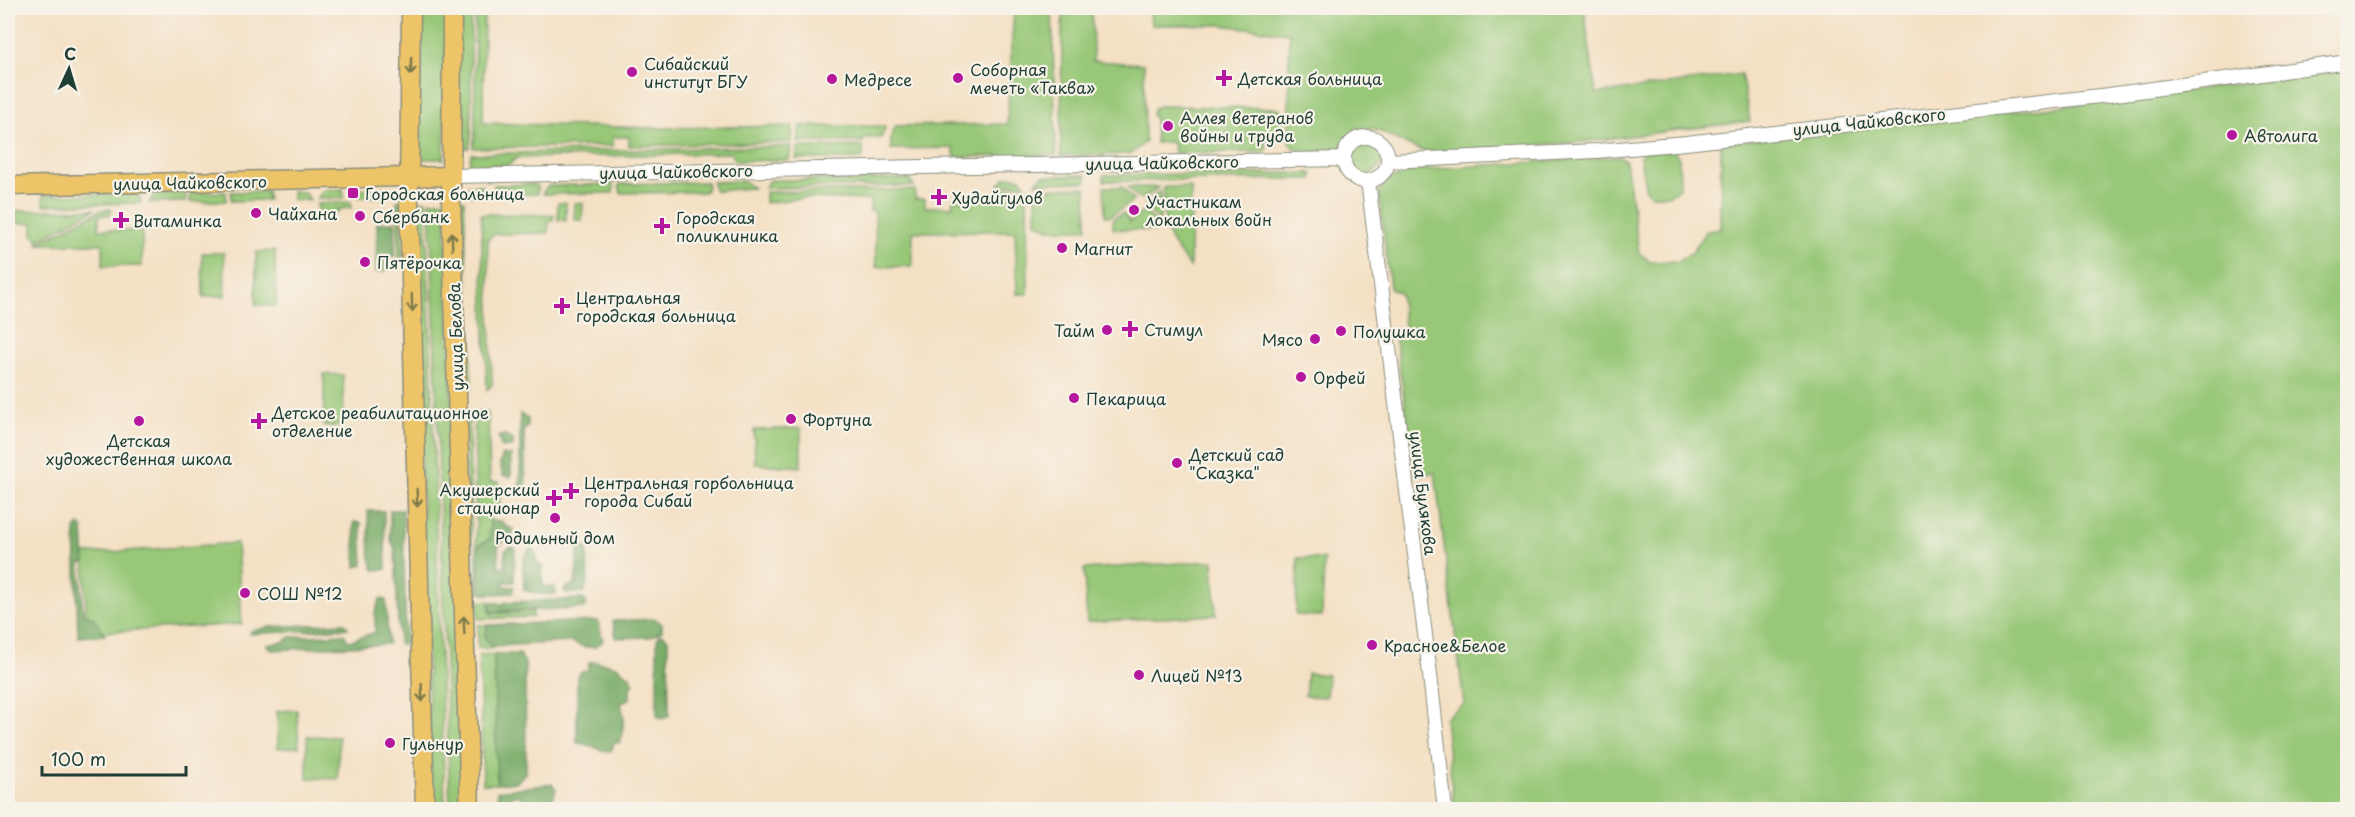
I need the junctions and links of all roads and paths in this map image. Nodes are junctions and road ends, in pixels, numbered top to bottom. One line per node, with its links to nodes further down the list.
1 (411, 8): 6 (main road, one-way to 6)
2 (452, 8): 7 (main road, улица Белова)
3 (2348, 62): 5 (street, улица Чайковского)
4 (1344, 159): 5 (street); 7 (street, улица Чайковского); 8 (street)
5 (1389, 161): 8 (street)
6 (409, 176): 7 (main road, улица Чайковского); 9 (main road, улица Чайковского); 10 (main road, one-way to 10)
7 (451, 176): 11 (main road, улица Белова, one-way to 7)
8 (1368, 181): 12 (street, улица Булякова)
9 (8, 186)
10 (425, 810)
11 (470, 810)
12 (1445, 810)

